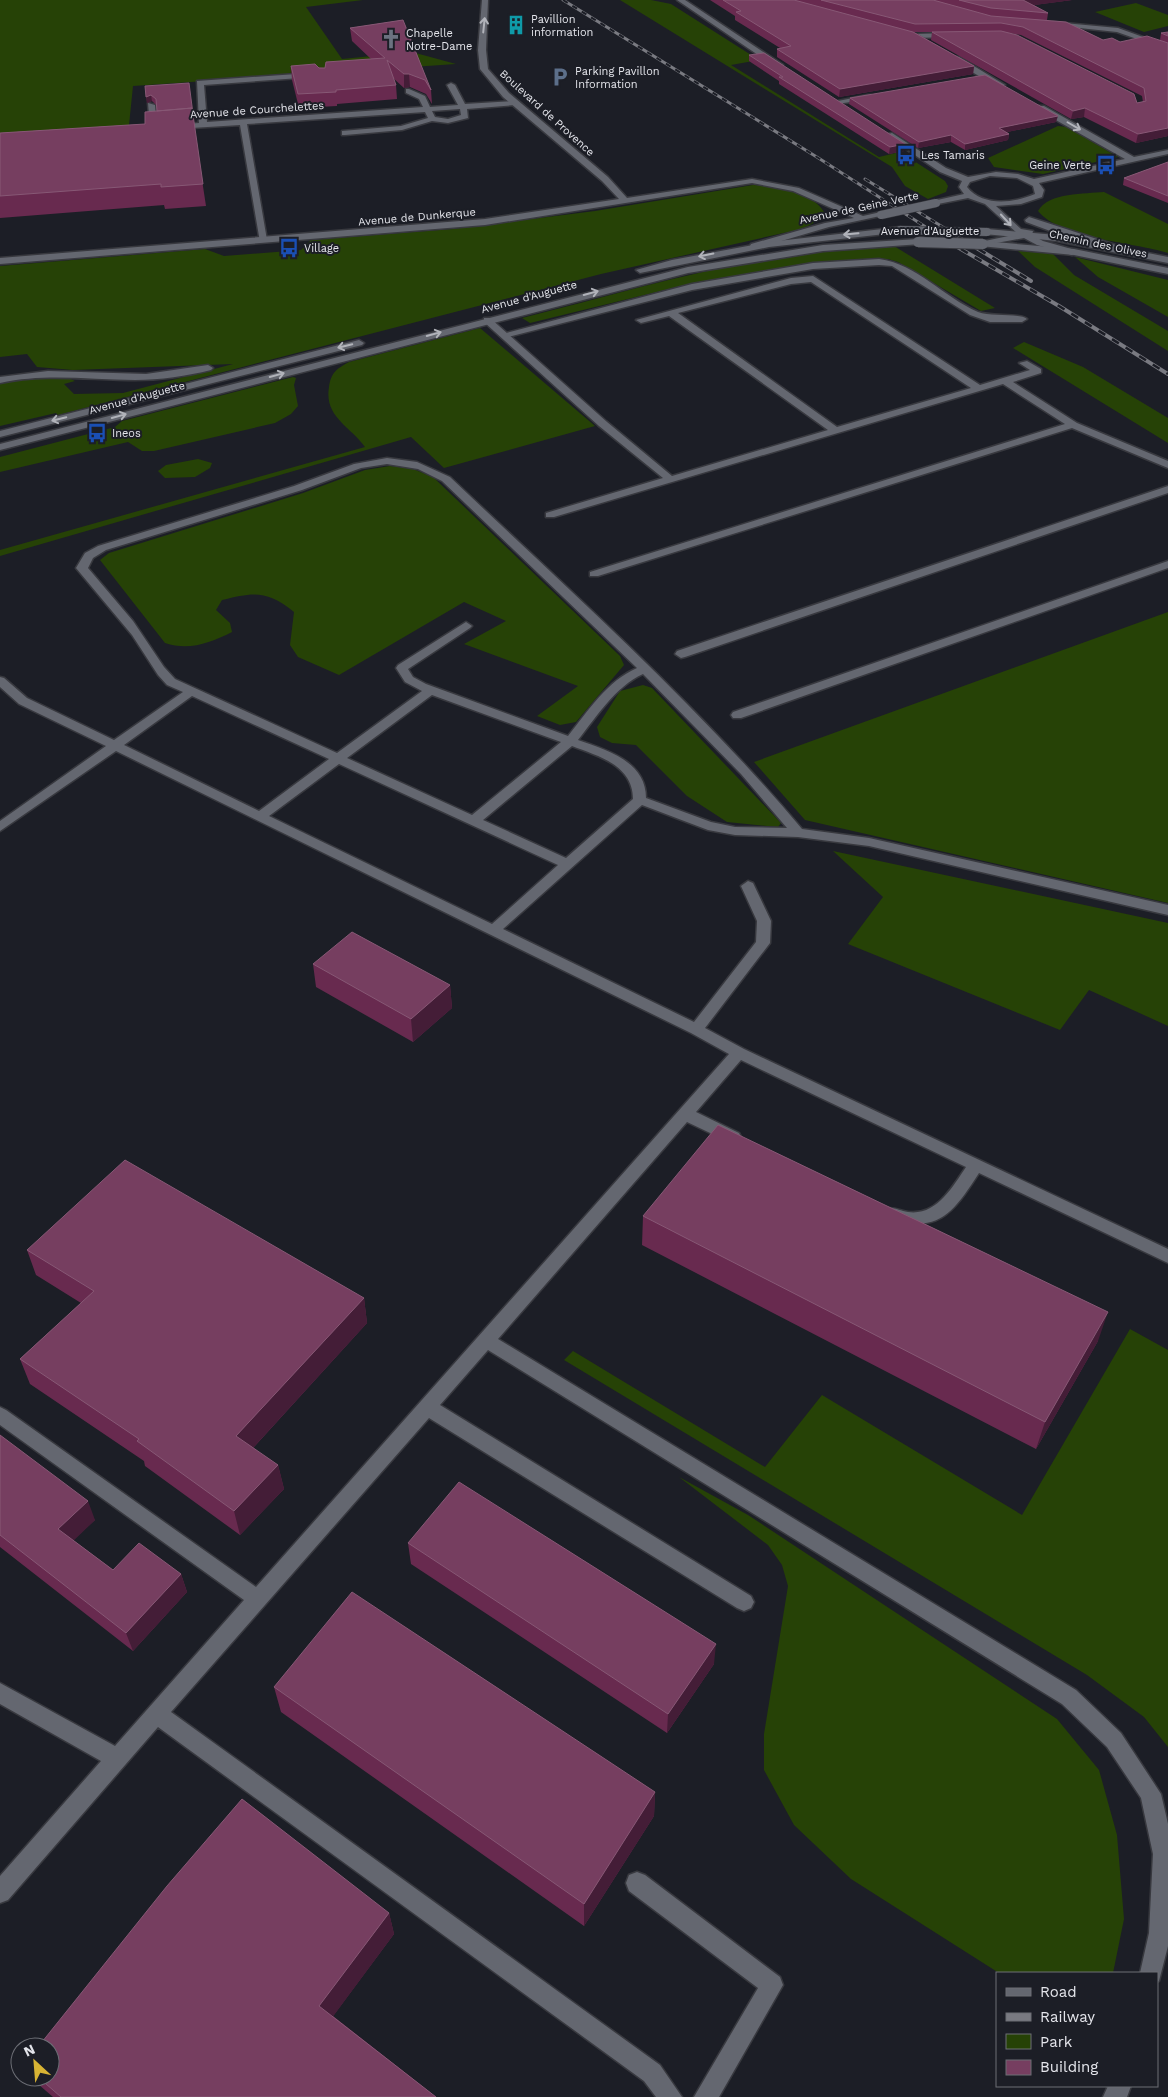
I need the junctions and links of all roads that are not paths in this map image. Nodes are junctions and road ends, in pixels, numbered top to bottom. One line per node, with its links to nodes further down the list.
1 (485, 0): 20 (street, Boulevard de Provence, one-way to 1)
2 (680, 0): 10 (street)
3 (1045, 23): 8 (street)
4 (894, 31): 5 (street)
5 (914, 36): 6 (street); 7 (street)
6 (959, 36)
7 (930, 45)
8 (1168, 48)
9 (946, 54): 12 (street)
10 (787, 70)
11 (319, 74): 28 (street)
12 (986, 76): 13 (street); 16 (street)
13 (976, 78)
14 (451, 85): 23 (street)
15 (409, 91): 25 (street)
16 (1011, 91)
17 (874, 96): 19 (street)
18 (829, 97): 19 (street)
19 (837, 102): 24 (street)
20 (515, 103): 23 (street, Avenue de Courchelettes); 38 (street, Boulevard de Provence)
21 (152, 105): 29 (street)
22 (1037, 106): 34 (street, one-way to 34)
23 (463, 107): 25 (street, Avenue de Courchelettes); 26 (street)
24 (844, 107)
25 (427, 109): 26 (street); 27 (street, Avenue de Courchelettes)
26 (432, 119): 32 (street)
27 (242, 122): 28 (street, Avenue de Courchelettes); 46 (street)
28 (203, 124): 29 (street, Avenue de Courchelettes)
29 (154, 128): 30 (street, Avenue de Courchelettes)
30 (144, 129)
31 (883, 131): 35 (street)
32 (345, 133)
33 (1168, 152): 34 (street)
34 (1131, 159): 36 (street)
35 (967, 180): 36 (street); 37 (street)
36 (1033, 182): 40 (street)
37 (970, 195): 39 (street); 42 (street, Avenue de Geine Verte, bridge)
38 (625, 201): 41 (street, Avenue de Dunkerque); 46 (street, Avenue de Dunkerque)
39 (987, 202): 40 (street); 45 (street, Chemin des Olives, one-way to 45)
40 (1023, 202): 43 (street)
41 (830, 203): 42 (street, Avenue de Dunkerque); 44 (street)
42 (863, 218): 44 (street, Avenue de Geine Verte)
43 (1029, 220): 45 (street, Chemin des Olives); 50 (street, Chemin des Olives)
44 (828, 225): 48 (street, Avenue de Geine Verte)
45 (1025, 235): 47 (street, Chemin des Olives); 48 (street, Avenue d'Auguette, one-way to 48, bridge); 49 (street, Chemin des Olives); 50 (street, Chemin des Olives)
46 (263, 240): 52 (street, Avenue de Dunkerque)
47 (1006, 243): 49 (street, Avenue d'Auguette); 56 (street, Avenue d'Auguette, one-way to 47, bridge)
48 (754, 246): 54 (street, Avenue d'Auguette, one-way to 54)
49 (1074, 252): 53 (street, Chemin des Olives)
50 (1139, 253): 51 (street, Chemin des Olives)
51 (1168, 260)
52 (0, 261)
53 (1168, 271)
54 (632, 272)
55 (670, 312): 58 (street); 65 (street); 67 (street)
56 (483, 314): 59 (street); 69 (street, Avenue d'Auguette, one-way to 56)
57 (1022, 319): 59 (street)
58 (641, 320)
59 (504, 336): 71 (street)
60 (374, 339): 68 (street, Avenue d'Auguette, one-way to 68)
61 (1024, 363): 64 (street)
62 (208, 368): 63 (street)
63 (0, 380)
64 (1005, 382): 65 (street); 66 (street)
65 (980, 389): 67 (street)
66 (1073, 425): 70 (street); 75 (street)
67 (836, 431): 71 (street)
68 (0, 434)
69 (0, 447)
70 (1168, 465)
71 (670, 480): 73 (street)
72 (1168, 489): 77 (street)
73 (550, 516)
74 (1168, 564): 82 (street)
75 (594, 574)
76 (466, 626): 80 (street)
77 (681, 654)
78 (645, 669): 81 (street); 83 (street); 90 (street)
79 (0, 681): 84 (street)
80 (431, 690): 83 (street); 85 (street)
81 (192, 691): 84 (street); 85 (street)
82 (737, 715)
83 (570, 741): 86 (street); 88 (street)
84 (116, 746): 87 (street); 89 (street)
85 (339, 758): 87 (street); 88 (street)
86 (640, 800): 90 (street); 91 (street)
87 (259, 817): 94 (street)
88 (474, 821): 91 (street)
89 (0, 827)
90 (798, 833): 93 (street)
91 (567, 864): 94 (street)
92 (748, 886): 95 (street)
93 (1168, 910)
94 (492, 931): 95 (street)
95 (696, 1029): 96 (street)
96 (738, 1052): 97 (street); 99 (street)
97 (685, 1114): 98 (street); 102 (street)
98 (747, 1143)
99 (976, 1165): 100 (street); 101 (street)
100 (879, 1207)
101 (1168, 1256)
102 (485, 1340): 103 (street); 112 (street)
103 (427, 1407): 105 (street); 106 (street)
104 (0, 1415): 105 (street)
105 (258, 1599): 108 (street)
106 (744, 1602)
107 (0, 1693): 109 (street)
108 (157, 1714): 109 (street); 113 (street)
109 (117, 1759): 111 (street)
110 (637, 1882): 114 (street)
111 (0, 1892)
112 (1150, 1972)
113 (670, 2097)
114 (706, 2097)

